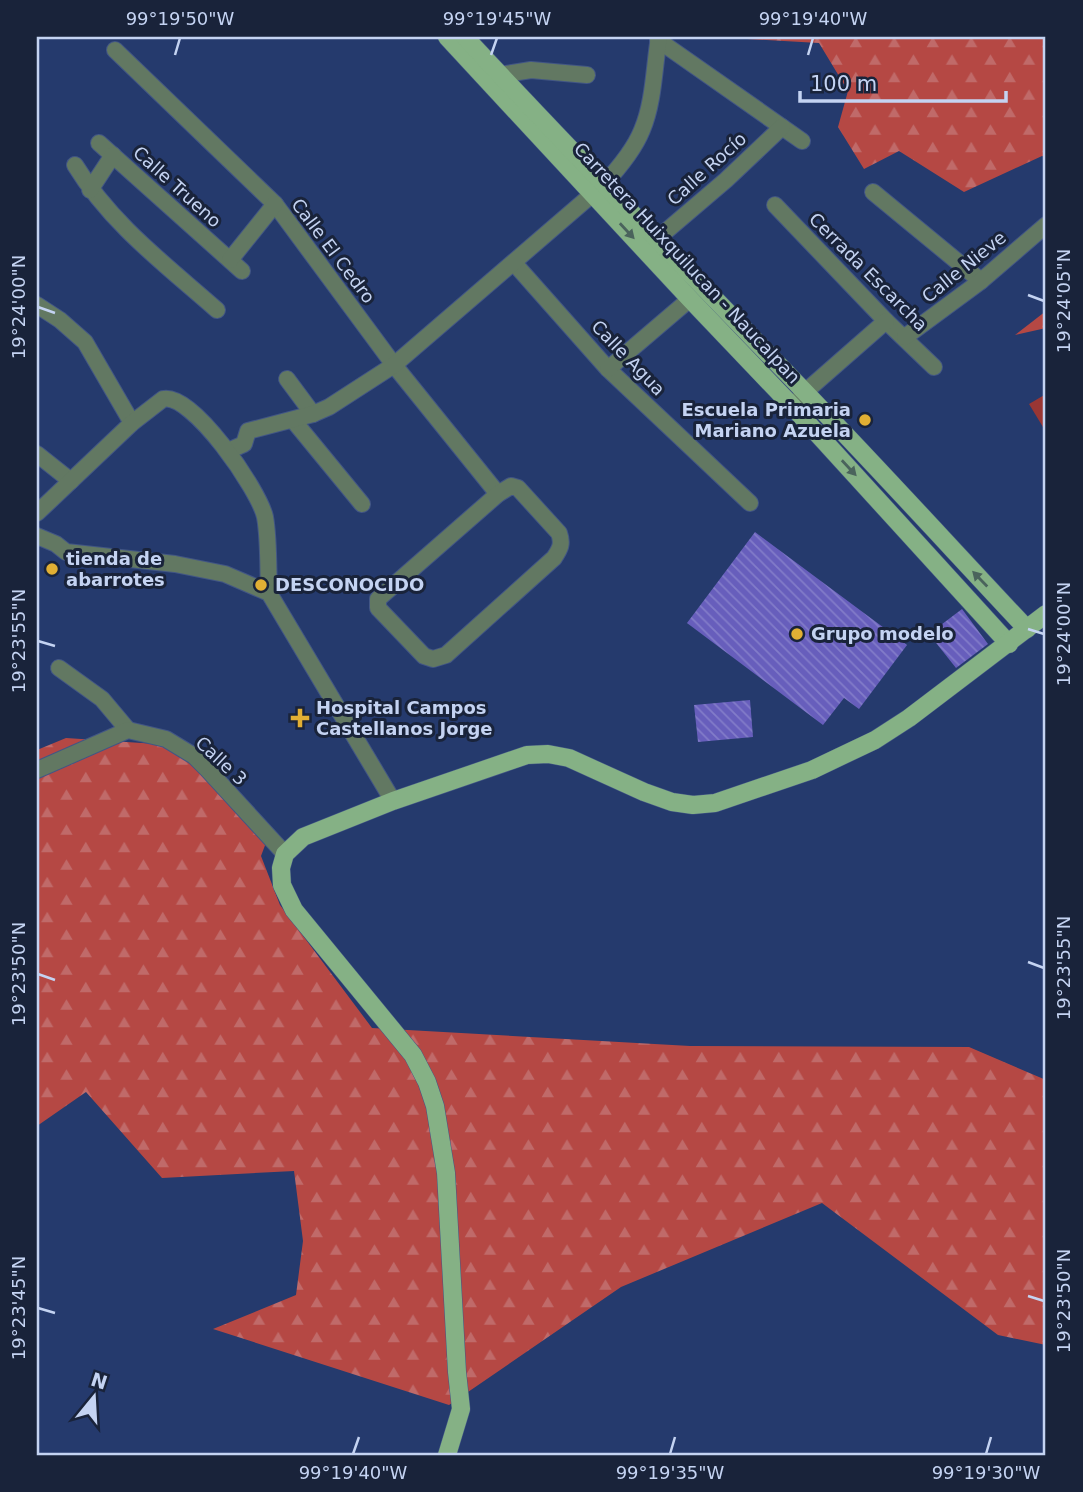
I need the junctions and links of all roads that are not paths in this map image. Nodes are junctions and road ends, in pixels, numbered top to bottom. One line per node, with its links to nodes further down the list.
1 (447, 37): 13 (main road, Carretera Huixquilucan - Naucalpan)
2 (465, 37): 5 (main road, Carretera Huixquilucan - Naucalpan)
3 (658, 38): 7 (street); 13 (street)
4 (115, 50): 15 (street, Calle El Cedro)
5 (500, 75): 6 (street); 13 (main road, Carretera Huixquilucan - Naucalpan)
6 (587, 75)
7 (782, 127): 8 (street); 18 (street, Calle Rocío)
8 (802, 141)
9 (99, 143): 10 (street, Calle Trueno)
10 (113, 155): 12 (street); 19 (street, Calle Trueno)
11 (75, 165): 12 (street)
12 (90, 190): 25 (street)
13 (598, 190): 18 (main road, Carretera Huixquilucan - Naucalpan); 20 (street); 23 (main road, Carretera Huixquilucan - Naucalpan, one-way to 23)
14 (873, 192): 22 (street)
15 (275, 204): 19 (street); 28 (street, Calle El Cedro)
16 (775, 205): 26 (street, Cerrada Escarcha)
17 (1046, 225): 22 (street, Calle Nieve)
18 (657, 238): 32 (main road, Carretera Huixquilucan - Naucalpan)
19 (230, 260): 21 (street, Calle Trueno)
20 (514, 263): 28 (street); 30 (street, Calle Agua)
21 (242, 271)
22 (981, 281): 27 (street, Calle Nieve)
23 (690, 299): 30 (street); 33 (main road, Carretera Huixquilucan - Naucalpan)
24 (37, 305): 36 (street)
25 (217, 310)
26 (886, 321): 27 (street, Cerrada Escarcha); 32 (street)
27 (905, 337): 29 (street, Cerrada Escarcha)
28 (394, 365): 34 (street); 40 (street, Calle El Cedro)
29 (934, 367)
30 (608, 369): 41 (street, Calle Agua)
31 (287, 379): 34 (street)
32 (805, 392): 33 (street); 47 (main road, Carretera Huixquilucan - Naucalpan, one-way to 32)
33 (793, 407): 48 (main road, Carretera Huixquilucan - Naucalpan, one-way to 48)
34 (313, 415): 35 (street)
35 (293, 420): 37 (street); 42 (street)
36 (132, 423): 37 (street); 39 (street)
37 (228, 452): 45 (street)
38 (37, 454): 39 (street)
39 (71, 481): 43 (street)
40 (498, 494): 40 (street)
41 (750, 503)
42 (362, 504)
43 (37, 513)
44 (37, 536): 45 (street)
45 (269, 593): 52 (street)
46 (1046, 614): 47 (main road)
47 (1027, 629): 48 (main road)
48 (1009, 644): 52 (main road)
49 (59, 668): 50 (street)
50 (128, 730): 51 (street); 53 (street, Calle 3)
51 (37, 770)
52 (393, 801): 53 (main road)
53 (285, 854): 54 (main road)
54 (447, 1455)

